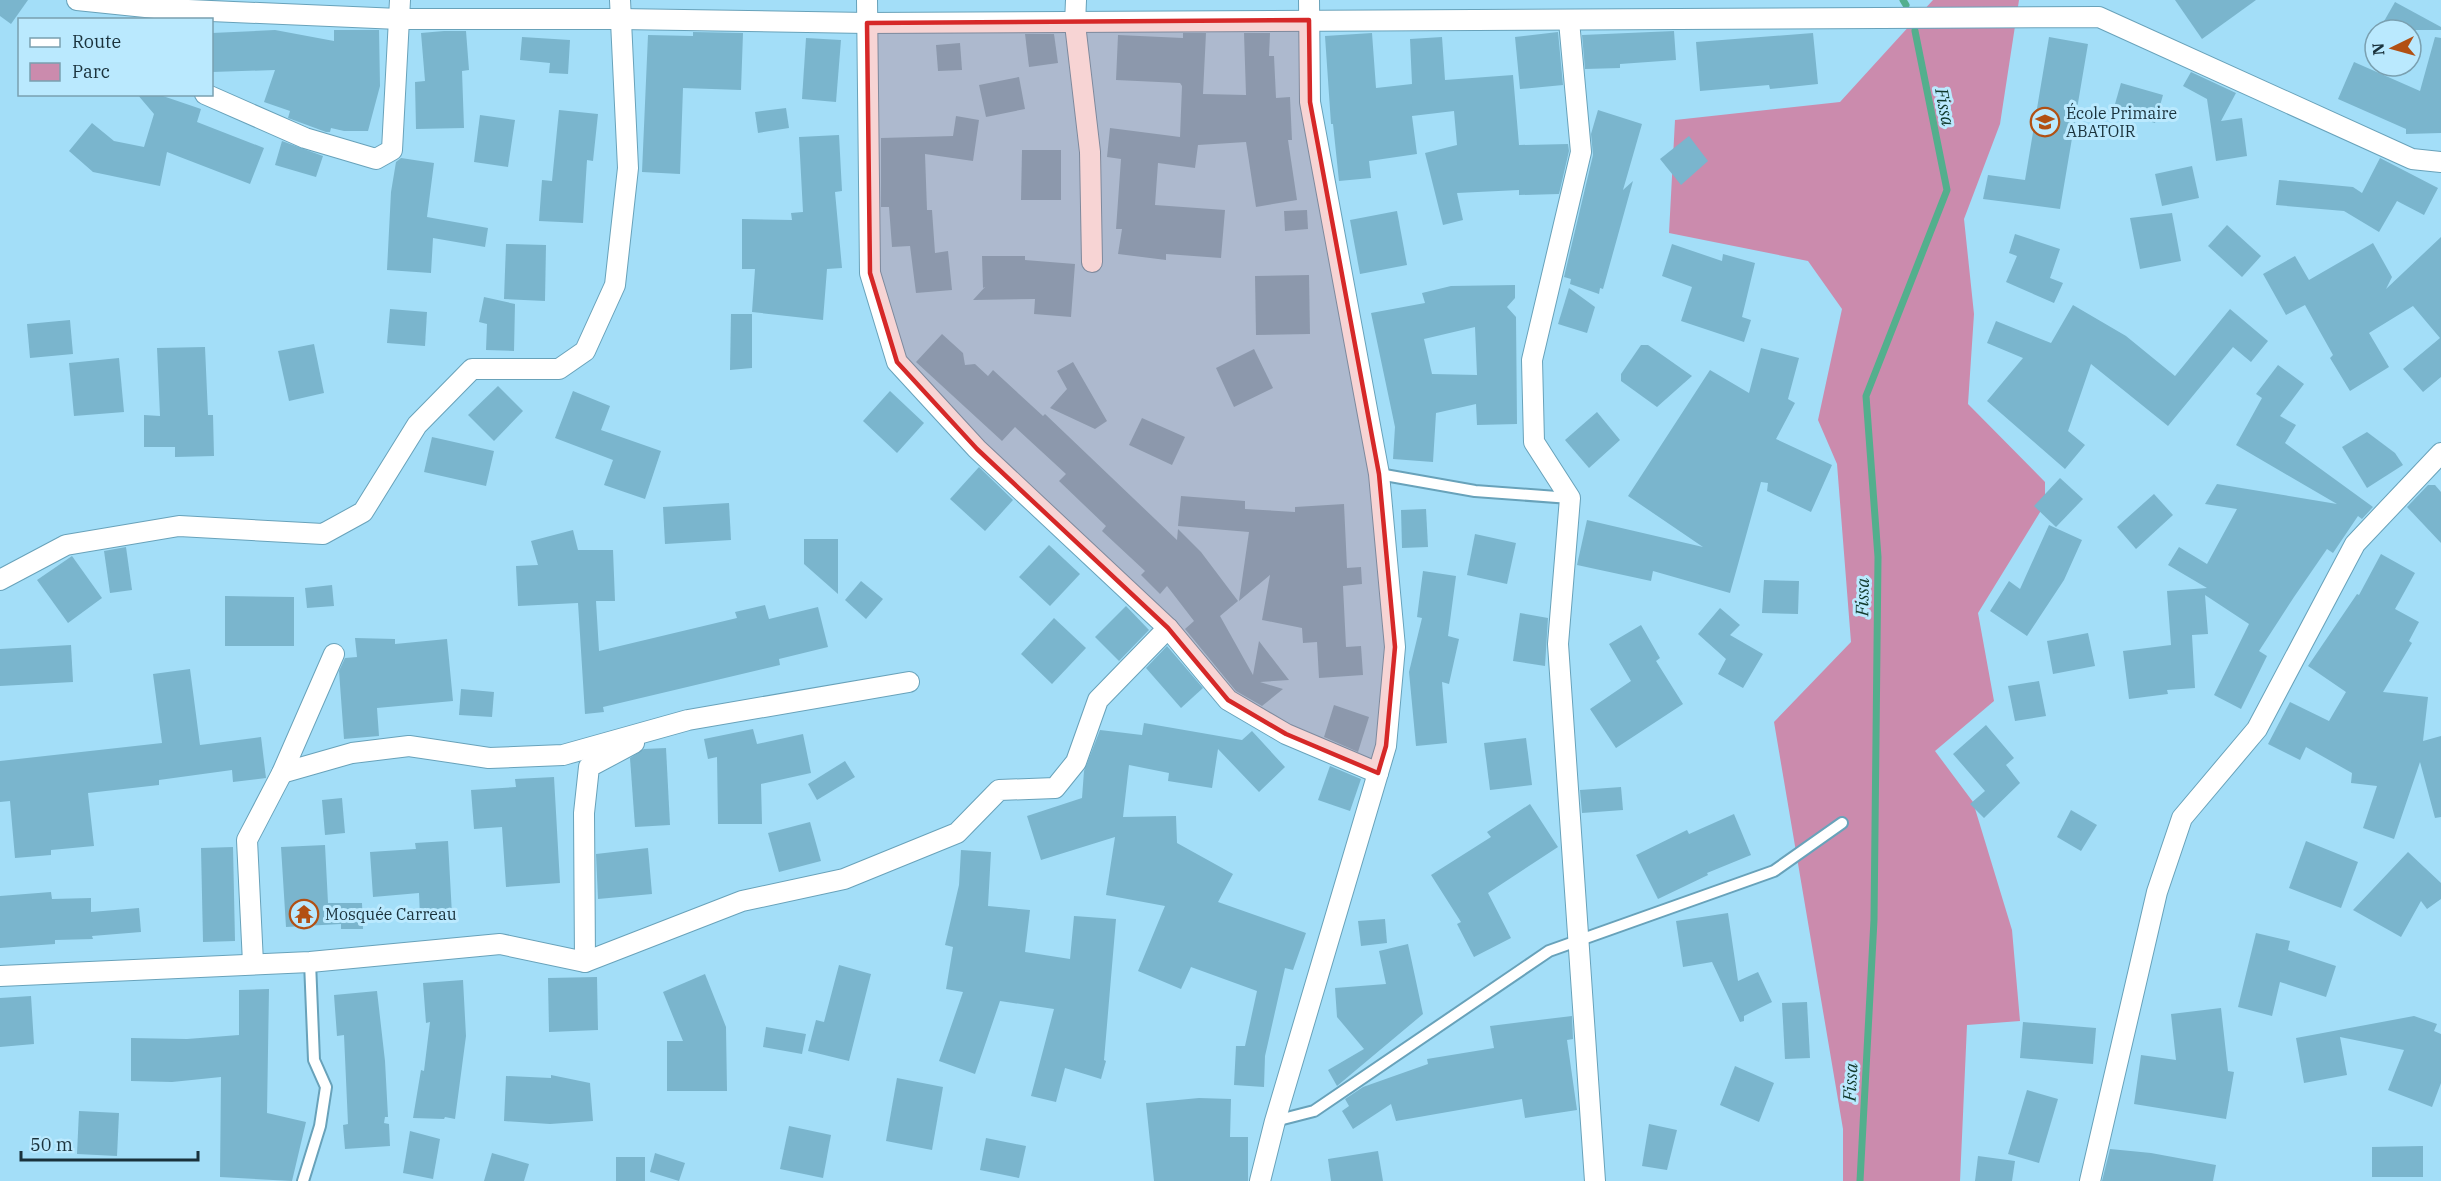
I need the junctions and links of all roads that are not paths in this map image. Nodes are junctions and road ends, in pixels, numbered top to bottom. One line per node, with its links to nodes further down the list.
1 (77, 0): 8 (street)
2 (867, 0): 11 (street)
3 (1076, 0): 12 (street)
4 (1309, 0): 9 (street)
5 (190, 5): 6 (street); 8 (street)
6 (399, 9): 7 (street); 13 (street)
7 (620, 9): 11 (street); 19 (street)
8 (165, 14)
9 (1309, 21): 10 (street); 12 (street); 17 (street)
10 (1569, 21): 14 (street); 18 (street)
11 (867, 23): 12 (street); 20 (street)
12 (1076, 24): 15 (street)
13 (210, 96)
14 (2441, 162)
15 (1092, 262)
16 (2441, 453): 36 (street)
17 (1379, 474): 18 (lane); 25 (street)
18 (1570, 498): 27 (street)
19 (0, 580)
20 (1168, 628): 25 (street); 29 (street)
21 (334, 654): 24 (street)
22 (909, 682): 23 (street)
23 (666, 726): 24 (street); 29 (street)
24 (282, 773): 30 (street)
25 (1378, 773): 32 (street)
26 (1842, 823): 27 (lane)
27 (1579, 942): 32 (lane); 35 (street)
28 (310, 962): 29 (street); 30 (street); 33 (lane)
29 (585, 962)
30 (253, 963): 31 (street)
31 (0, 976)
32 (1275, 1121): 34 (street)
33 (303, 1181)
34 (1260, 1181)
35 (1595, 1181)
36 (2090, 1181)

